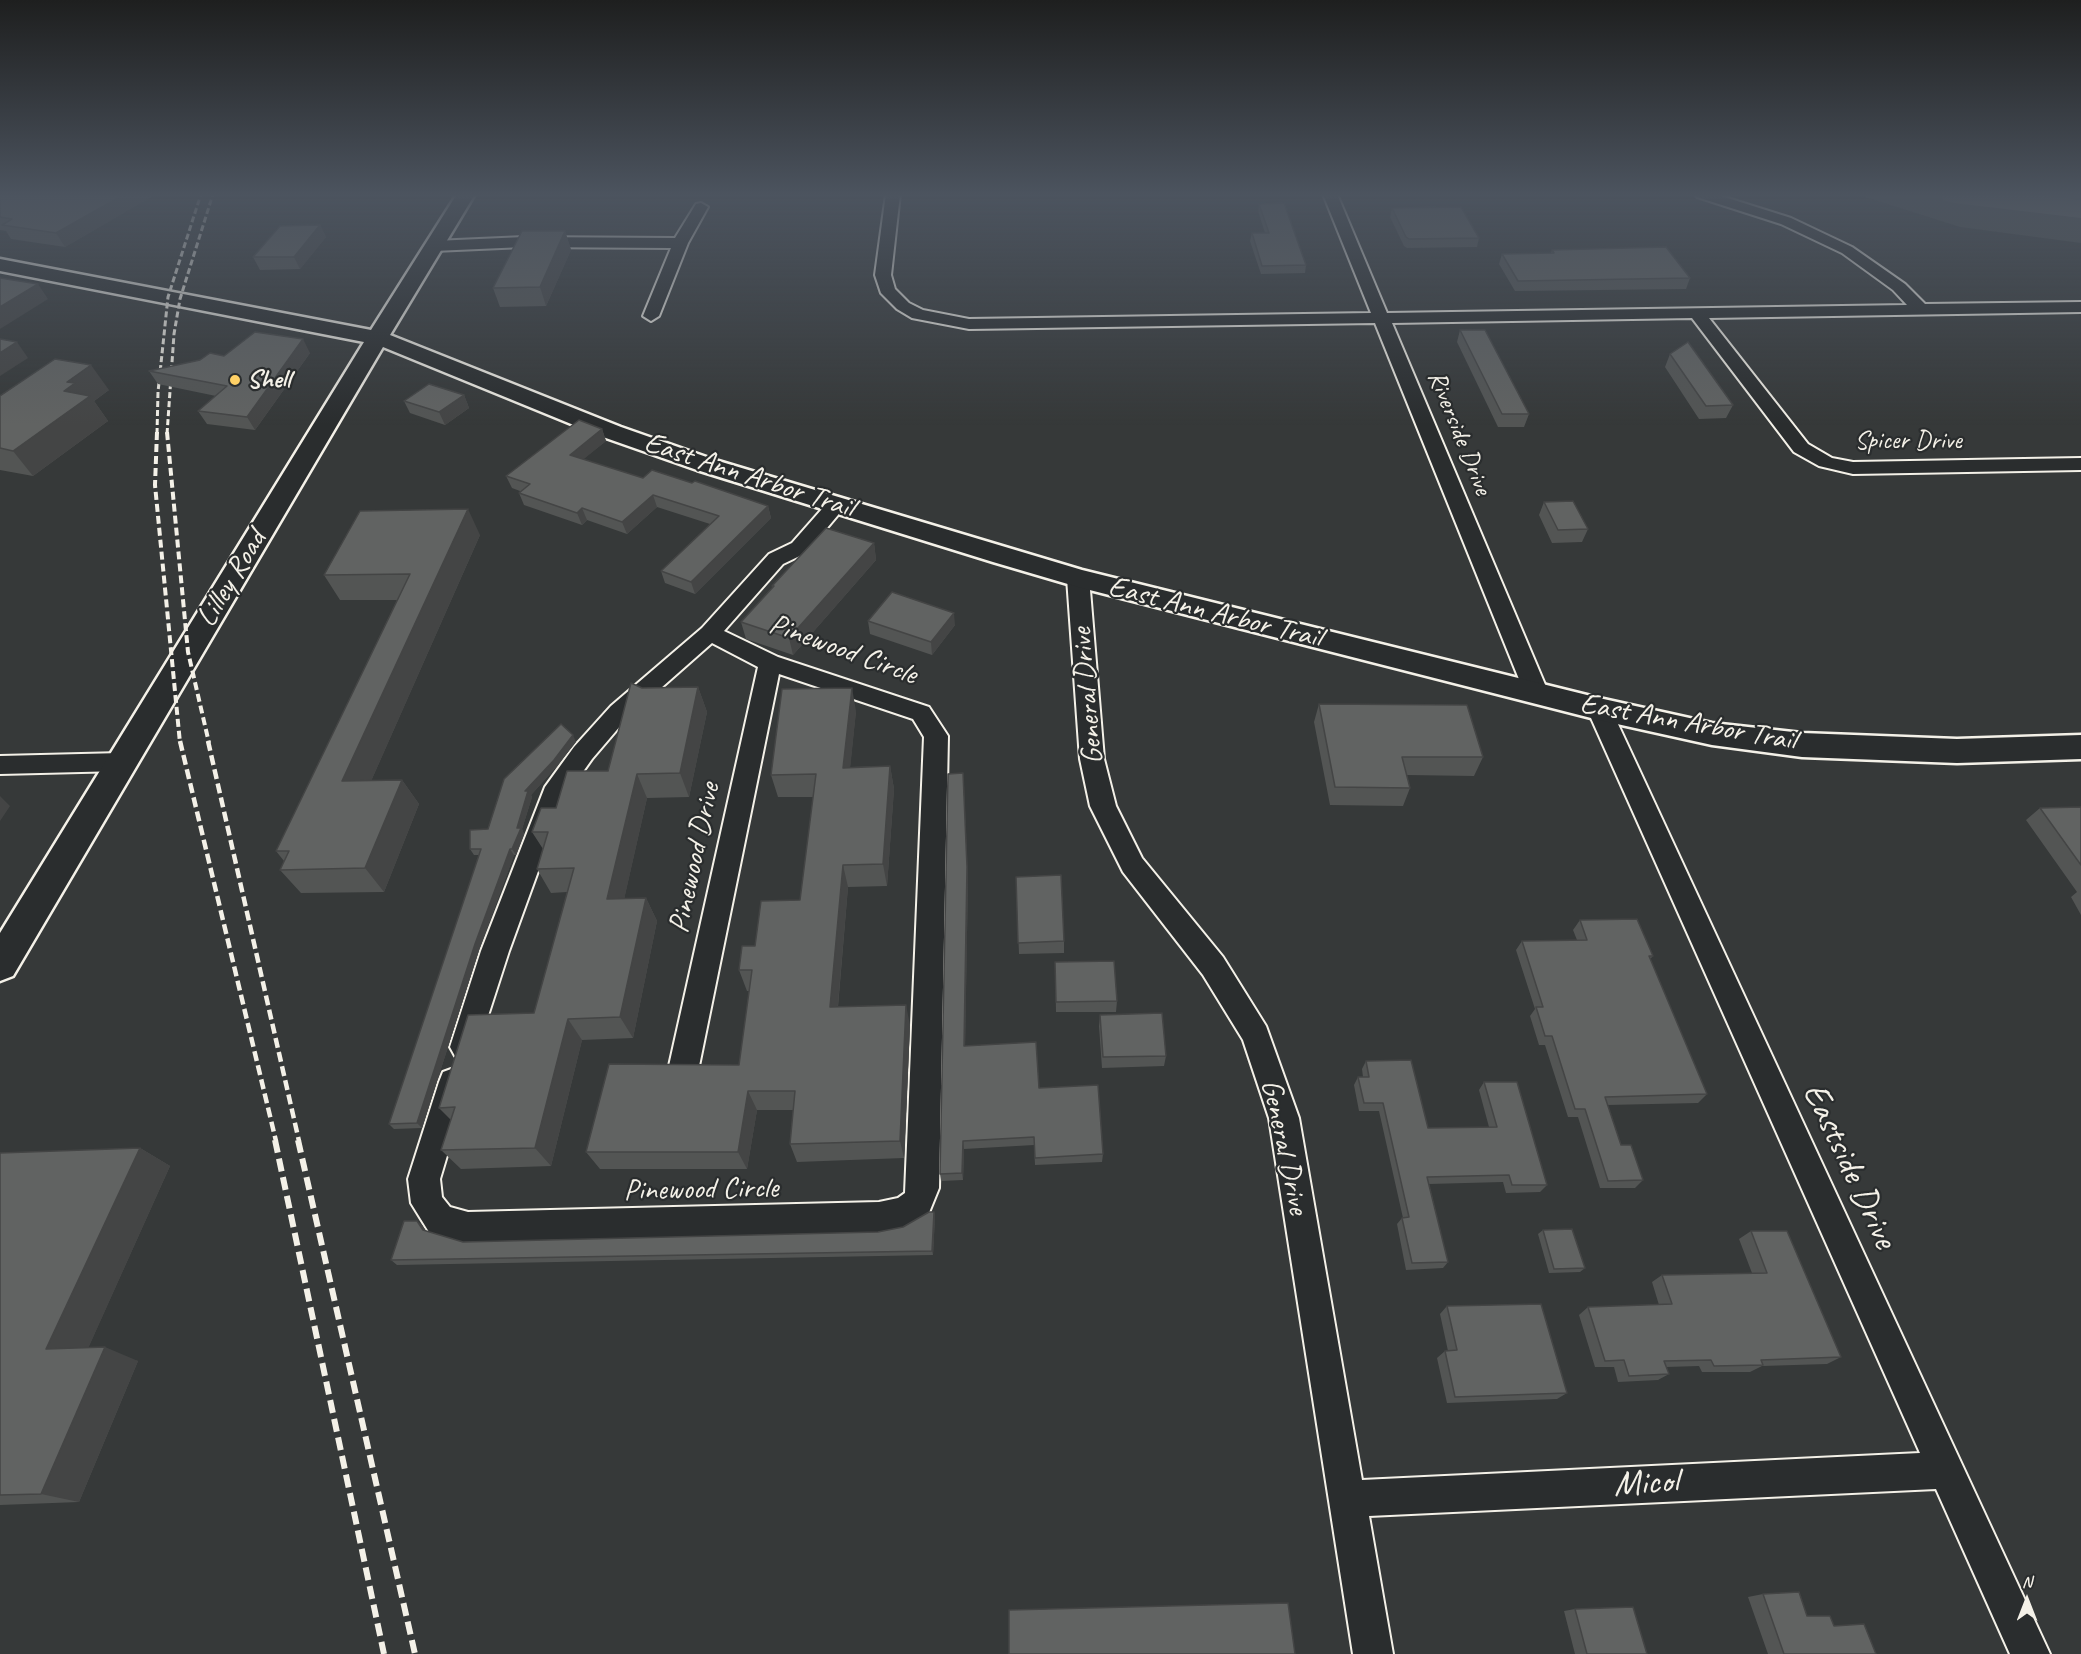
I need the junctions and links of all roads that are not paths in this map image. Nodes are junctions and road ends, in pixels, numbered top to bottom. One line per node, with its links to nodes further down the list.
1 (32, 271): 12 (street, East Ann Arbor Trail)
2 (419, 271): 12 (street, Lilley Road)
3 (669, 271): 10 (street)
4 (884, 271): 11 (street)
5 (1362, 271): 11 (street, Riverside Drive)
6 (1877, 271): 8 (street)
7 (2081, 307): 8 (street)
8 (1921, 310): 9 (street)
9 (1697, 314): 11 (street); 13 (street, Spicer Drive)
10 (651, 316)
11 (1382, 318): 18 (street, Riverside Drive)
12 (379, 338): 14 (street, East Ann Arbor Trail); 21 (street, Lilley Road)
13 (2081, 464)
14 (828, 502): 15 (street, East Ann Arbor Trail); 16 (street)
15 (1078, 578): 18 (street, East Ann Arbor Trail); 26 (street, General Drive)
16 (710, 633): 17 (street, Pinewood Circle); 17 (street, Pinewood Circle)
17 (770, 663): 24 (street, Pinewood Drive)
18 (1537, 694): 19 (street, East Ann Arbor Trail)
19 (1599, 709): 20 (street, East Ann Arbor Trail); 25 (street, Eastside Drive)
20 (2081, 747)
21 (122, 762): 22 (street); 23 (street, Lilley Road)
22 (0, 765)
23 (0, 965)
24 (684, 1066)
25 (1946, 1470): 26 (street, Micol); 28 (street, Eastside Drive)
26 (1346, 1499): 27 (street, General Drive)
27 (1373, 1654)
28 (2030, 1654)

